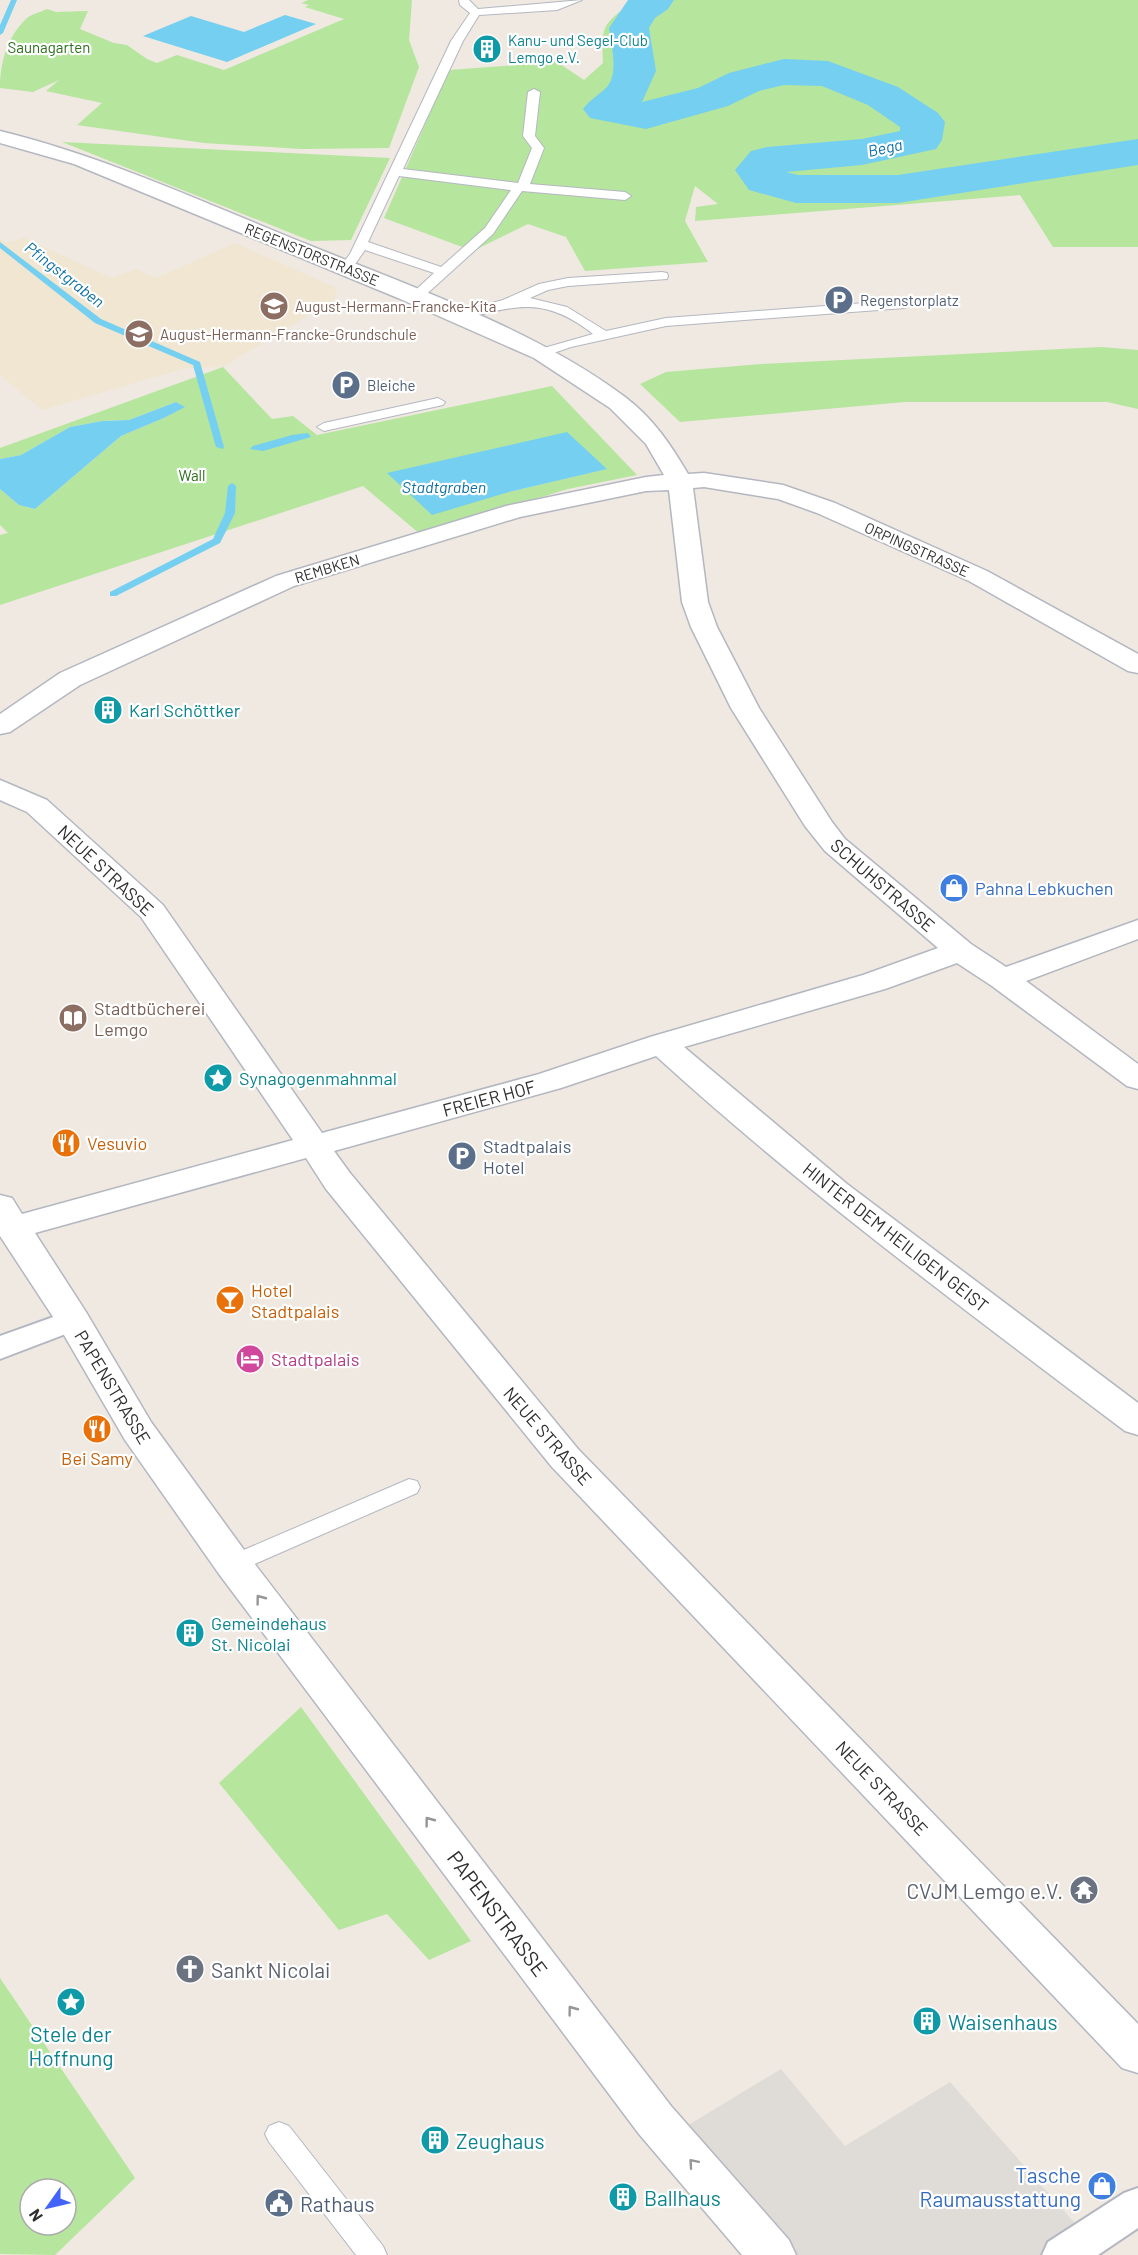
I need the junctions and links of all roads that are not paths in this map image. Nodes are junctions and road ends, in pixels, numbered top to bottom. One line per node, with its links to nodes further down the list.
1 (464, 0): 3 (lane)
2 (577, 0): 3 (lane)
3 (476, 12): 6 (lane)
4 (534, 92): 7 (lane)
5 (0, 137): 10 (street, REGENSTORSTRASSE)
6 (395, 172): 7 (lane); 9 (lane)
7 (521, 187): 8 (lane); 11 (lane)
8 (625, 196)
9 (361, 244): 10 (lane); 11 (lane)
10 (346, 267): 13 (street, REGENSTORSTRASSE)
11 (443, 272): 13 (lane)
12 (662, 276): 14 (lane)
13 (415, 297): 16 (street, REGENSTORSTRASSE)
14 (508, 303): 16 (lane); 17 (lane)
15 (905, 304): 17 (lane)
16 (459, 316): 18 (street, REGENSTORSTRASSE)
17 (604, 336): 18 (lane)
18 (542, 353): 21 (street, REGENSTORSTRASSE)
19 (438, 402): 20 (lane)
20 (324, 427)
21 (680, 482): 22 (street, ORPINGSTRASSE); 23 (street, REMBKEN); 26 (street, SCHUHSTRASSE)
22 (1138, 665)
23 (0, 726)
24 (0, 789): 30 (street, NEUE STRASSE)
25 (1138, 928): 27 (street)
26 (960, 951): 27 (street, SCHUHSTRASSE); 28 (street, FREIER HOF)
27 (1003, 979): 29 (street, SCHUHSTRASSE)
28 (662, 1044): 30 (street, FREIER HOF); 34 (street, HINTER DEM HEILIGEN GEIST)
29 (1138, 1079)
30 (314, 1146): 31 (street, FREIER HOF); 37 (street, NEUE STRASSE)
31 (6, 1217): 32 (street, PAPENSTRASSE)
32 (73, 1320): 33 (street); 36 (street, PAPENSTRASSE)
33 (0, 1348)
34 (1138, 1422)
35 (410, 1487): 36 (lane)
36 (233, 1564): 41 (street, PAPENSTRASSE, one-way to 36)
37 (1138, 2054)
38 (279, 2134): 40 (lane)
39 (1138, 2205): 42 (street)
40 (373, 2255)
41 (772, 2255)
42 (1063, 2255)

